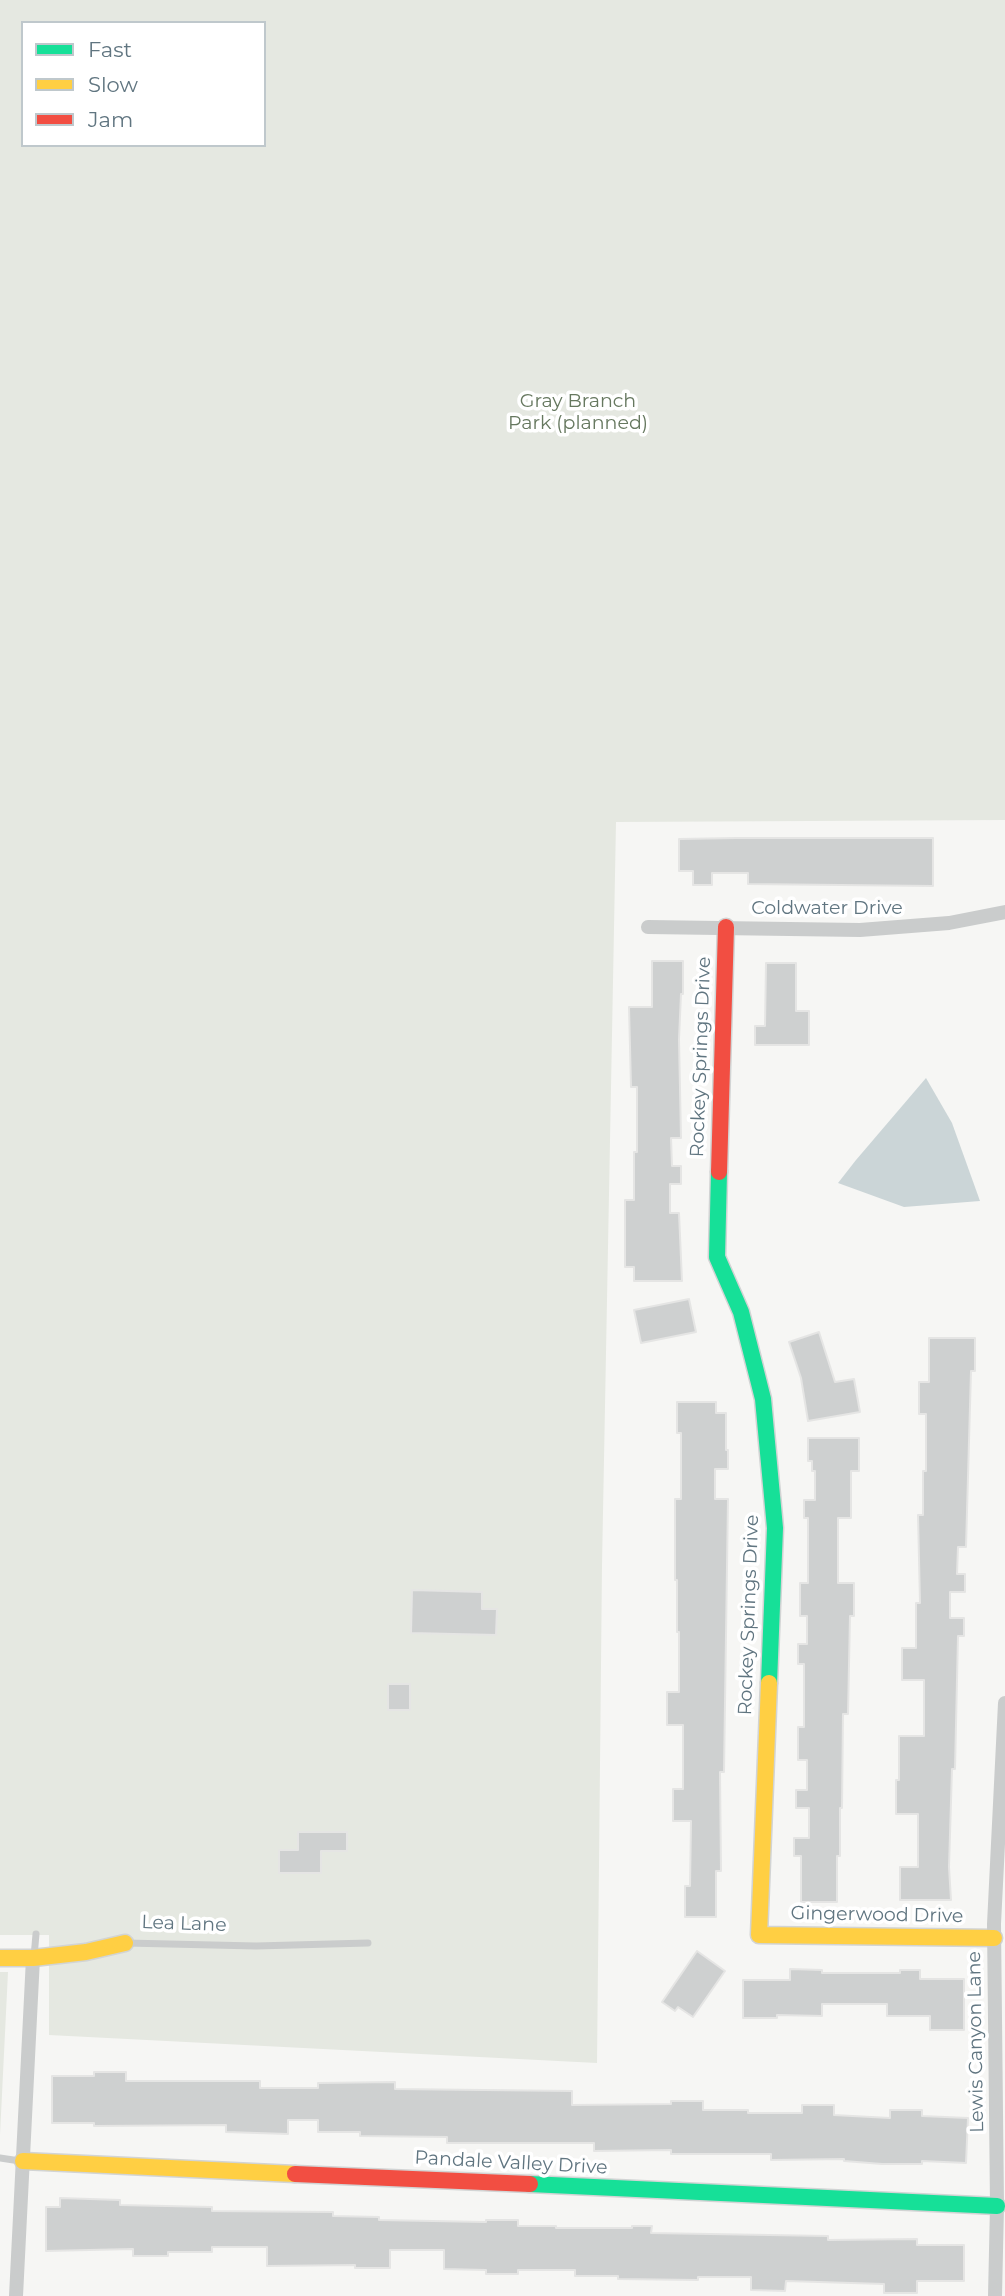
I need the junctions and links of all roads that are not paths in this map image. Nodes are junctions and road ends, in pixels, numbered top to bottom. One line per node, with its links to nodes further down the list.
1 (1005, 912): 3 (street, Coldwater Drive)
2 (648, 926): 3 (street, Coldwater Drive)
3 (726, 927): 6 (street, Rockey Springs Drive)
4 (1005, 1703): 7 (street, Lewis Canyon Lane)
5 (36, 1934): 11 (lane)
6 (759, 1935): 7 (street, Gingerwood Drive)
7 (995, 1938): 14 (street, Lewis Canyon Lane)
8 (125, 1943): 9 (lane, Lea Lane); 11 (street, Lea Lane)
9 (368, 1943)
10 (0, 1958): 11 (street, Lea Lane)
11 (33, 1958): 13 (street)
12 (0, 2158): 13 (lane)
13 (23, 2161): 14 (street, Pandale Valley Drive); 15 (street)
14 (997, 2206): 16 (street, Lewis Canyon Lane)
15 (16, 2296)
16 (995, 2296)

